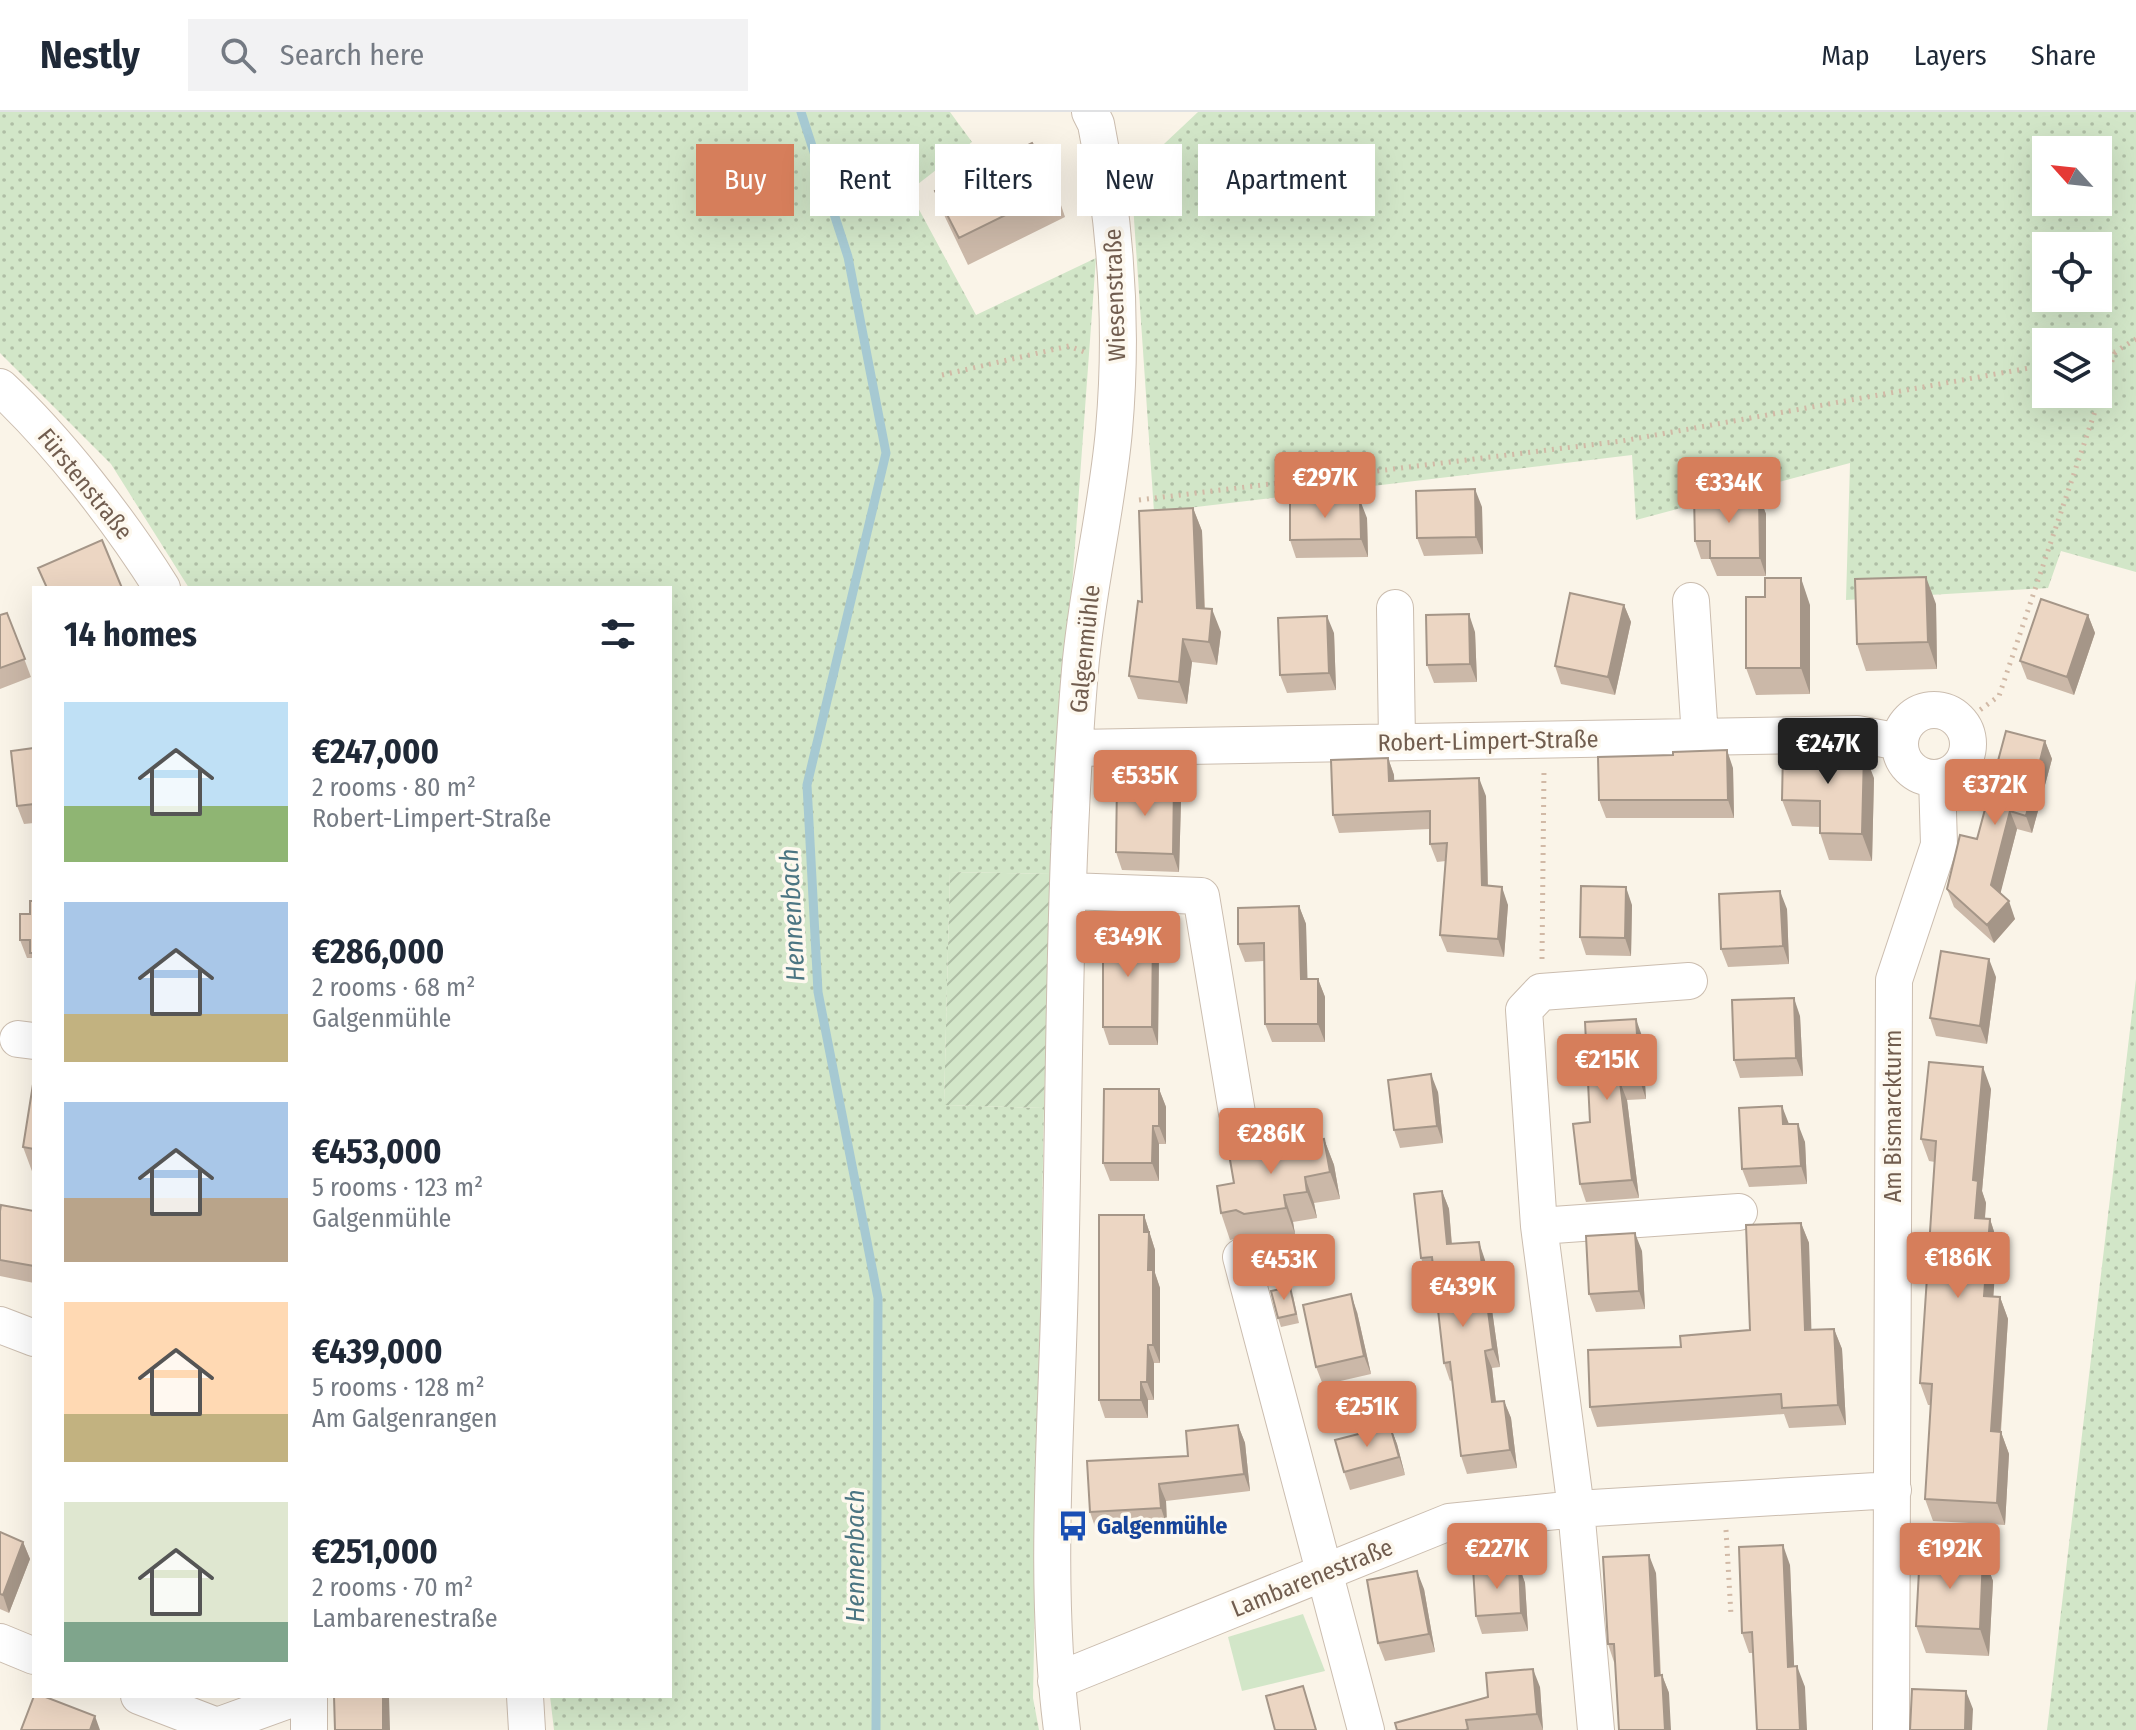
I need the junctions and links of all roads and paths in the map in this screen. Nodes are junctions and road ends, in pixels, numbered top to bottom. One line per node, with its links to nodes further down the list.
1 (1090, 112): 5 (street, Wiesenstraße)
2 (2136, 339): 3 (path)
3 (2115, 352): 4 (path); 14 (path)
4 (2112, 353)
5 (1118, 364): 7 (path); 9 (street, Wiesenstraße)
6 (2032, 368): 10 (path)
7 (942, 375)
8 (0, 387): 11 (street, Fürstenstraße)
9 (1114, 433): 10 (street, Galgenmühle)
10 (1102, 504): 19 (street, Galgenmühle)
11 (161, 586)
12 (1691, 601): 15 (street)
13 (1395, 608): 17 (street)
14 (1961, 724): 18 (street); 20 (street)
15 (1700, 737): 16 (street, Robert-Limpert-Straße); 18 (street, Robert-Limpert-Straße)
16 (1544, 740): 17 (street, Robert-Limpert-Straße); 23 (path)
17 (1397, 742): 19 (street, Robert-Limpert-Straße)
18 (1900, 742): 20 (street)
19 (1075, 748): 21 (street, Galgenmühle)
20 (1937, 778): 30 (street, Am Bismarckturm)
21 (1069, 891): 24 (street); 37 (street, Galgenmühle)
22 (1689, 981): 23 (street)
23 (1532, 1001): 26 (street)
24 (1237, 1113)
25 (1739, 1212): 26 (street)
26 (1539, 1226): 32 (street)
27 (1241, 1257): 33 (street)
28 (0, 1325): 29 (street)
29 (32, 1337)
30 (1893, 1490): 31 (street, Lambarenestraße); 47 (street, Am Bismarckturm)
31 (1724, 1501): 32 (street, Lambarenestraße); 34 (path)
32 (1576, 1509): 33 (street, Lambarenestraße); 46 (street)
33 (1322, 1575): 37 (street, Lambarenestraße); 45 (street)
34 (1731, 1615)
35 (0, 1642): 36 (street)
36 (32, 1655)
37 (1056, 1681): 44 (street, Galgenmühle)
38 (144, 1698): 39 (street)
39 (294, 1698)
40 (309, 1698): 42 (street)
41 (525, 1698): 43 (street)
42 (309, 1730)
43 (527, 1730)
44 (1062, 1730)
45 (1366, 1730)
46 (1596, 1730)
47 (1891, 1730)

